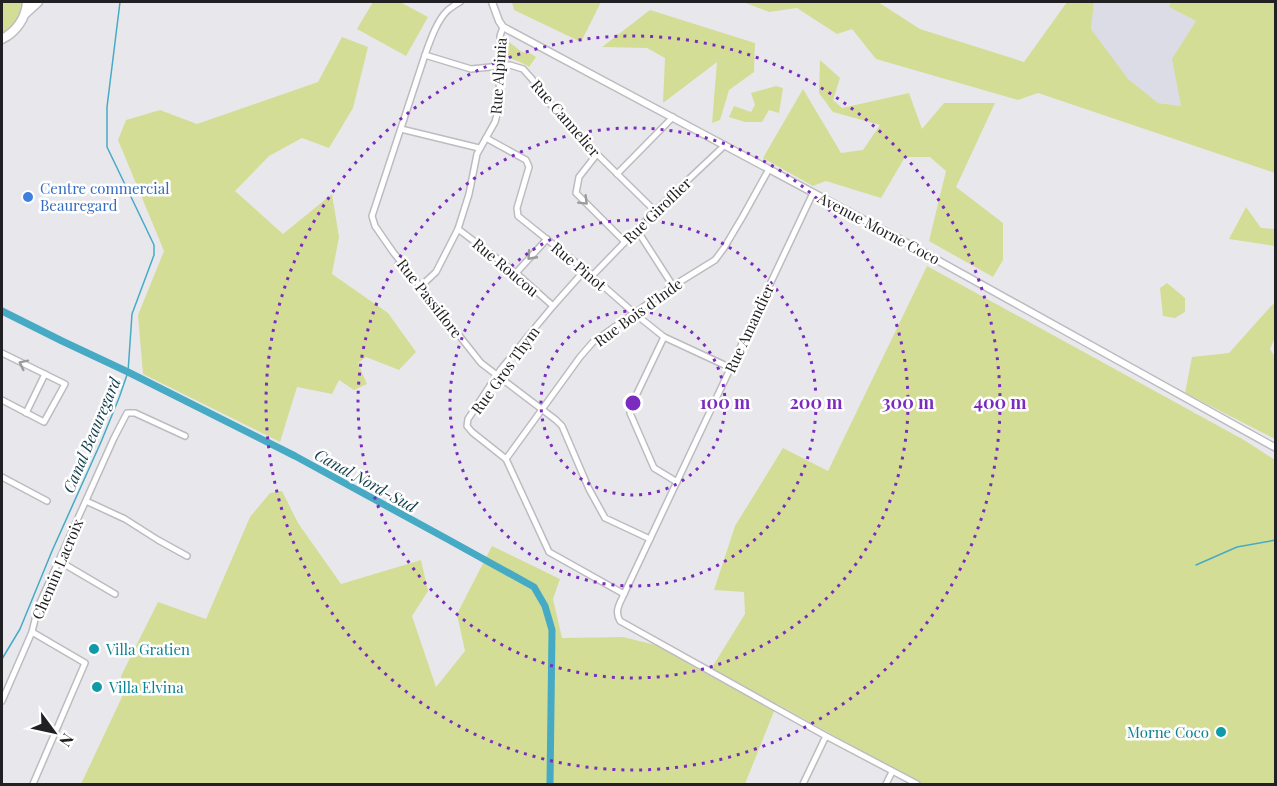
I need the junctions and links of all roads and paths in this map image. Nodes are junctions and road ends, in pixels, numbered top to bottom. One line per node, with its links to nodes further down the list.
1 (27, 2): 5 (main road)
2 (38, 2): 5 (main road)
3 (460, 2): 8 (street, Rue Passiflore)
4 (492, 2): 6 (street)
5 (24, 16): 7 (main road)
6 (503, 27): 9 (street, Rue Alpinia); 10 (street, Avenue Morne Coco)
7 (2, 39)
8 (425, 55): 9 (street, Rue Cannelier); 11 (street, Rue Passiflore)
9 (500, 65): 12 (street, Rue Alpinia); 15 (street, Rue Cannelier)
10 (673, 117): 13 (street, Avenue Morne Coco); 17 (street)
11 (401, 129): 14 (street); 28 (street, Rue Passiflore)
12 (486, 138): 14 (street, Rue Alpinia); 22 (street, Rue Pinot)
13 (724, 146): 16 (street, Avenue Morne Coco); 19 (street, Rue Giroflier)
14 (480, 148): 20 (street, Rue Alpinia)
15 (597, 154): 17 (street, Rue Cannelier); 23 (street, one-way to 23)
16 (769, 169): 18 (street, Avenue Morne Coco); 27 (street, Rue Bois d'Inde)
17 (617, 174): 19 (street, Rue Cannelier)
18 (813, 193): 33 (street, Rue Amandier); 40 (street, Avenue Morne Coco)
19 (656, 211): 21 (street, Rue Giroflier)
20 (458, 229): 25 (street, Rue Roucou); 28 (street, Rue Alpinia)
21 (637, 230): 23 (street, Rue Giroflier); 27 (street)
22 (547, 239): 24 (street, Rue Pinot); 25 (street, one-way to 25)
23 (625, 242): 26 (street, Rue Giroflier)
24 (585, 270): 26 (street, Rue Pinot); 29 (street, Rue Gros Thym)
25 (516, 273): 29 (street, Rue Roucou)
26 (592, 276): 30 (street, Rue Pinot)
27 (673, 286): 30 (street, Rue Bois d'Inde)
28 (420, 287): 35 (street, Rue Passiflore)
29 (553, 306): 35 (street, Rue Gros Thym)
30 (634, 313): 31 (street, Rue Pinot); 37 (street, Rue Bois d'Inde)
31 (664, 337): 33 (street, Rue Pinot); 43 (street)
32 (2, 353): 34 (street, one-way to 32)
33 (731, 368): 43 (street, Rue Amandier)
34 (45, 375): 38 (street); 38 (street)
35 (497, 375): 37 (street, Rue Passiflore); 41 (street, Rue Gros Thym)
36 (2, 400): 38 (street)
37 (542, 409): 41 (street, Rue Bois d'Inde); 46 (street, Rue Passiflore)
38 (26, 413)
39 (185, 436): 45 (street, Chemin Lacroix)
40 (1275, 448)
41 (506, 459): 50 (street, Rue Gros Thym)
42 (2, 477): 44 (street)
43 (677, 482): 46 (street, Rue Amandier)
44 (47, 501)
45 (86, 501): 47 (street); 48 (street, Chemin Lacroix)
46 (650, 539): 50 (street, Rue Amandier)
47 (187, 556)
48 (59, 561): 49 (street); 51 (street, Chemin Lacroix)
49 (115, 594)
50 (624, 594): 53 (street, Rue Amandier)
51 (32, 632): 52 (street, Chemin Lacroix); 55 (street)
52 (2, 701)
53 (826, 736): 54 (street, Rue Amandier); 56 (street)
54 (892, 772): 57 (street); 58 (street, Rue Amandier)
55 (33, 784)
56 (802, 784)
57 (886, 784)
58 (917, 784)

